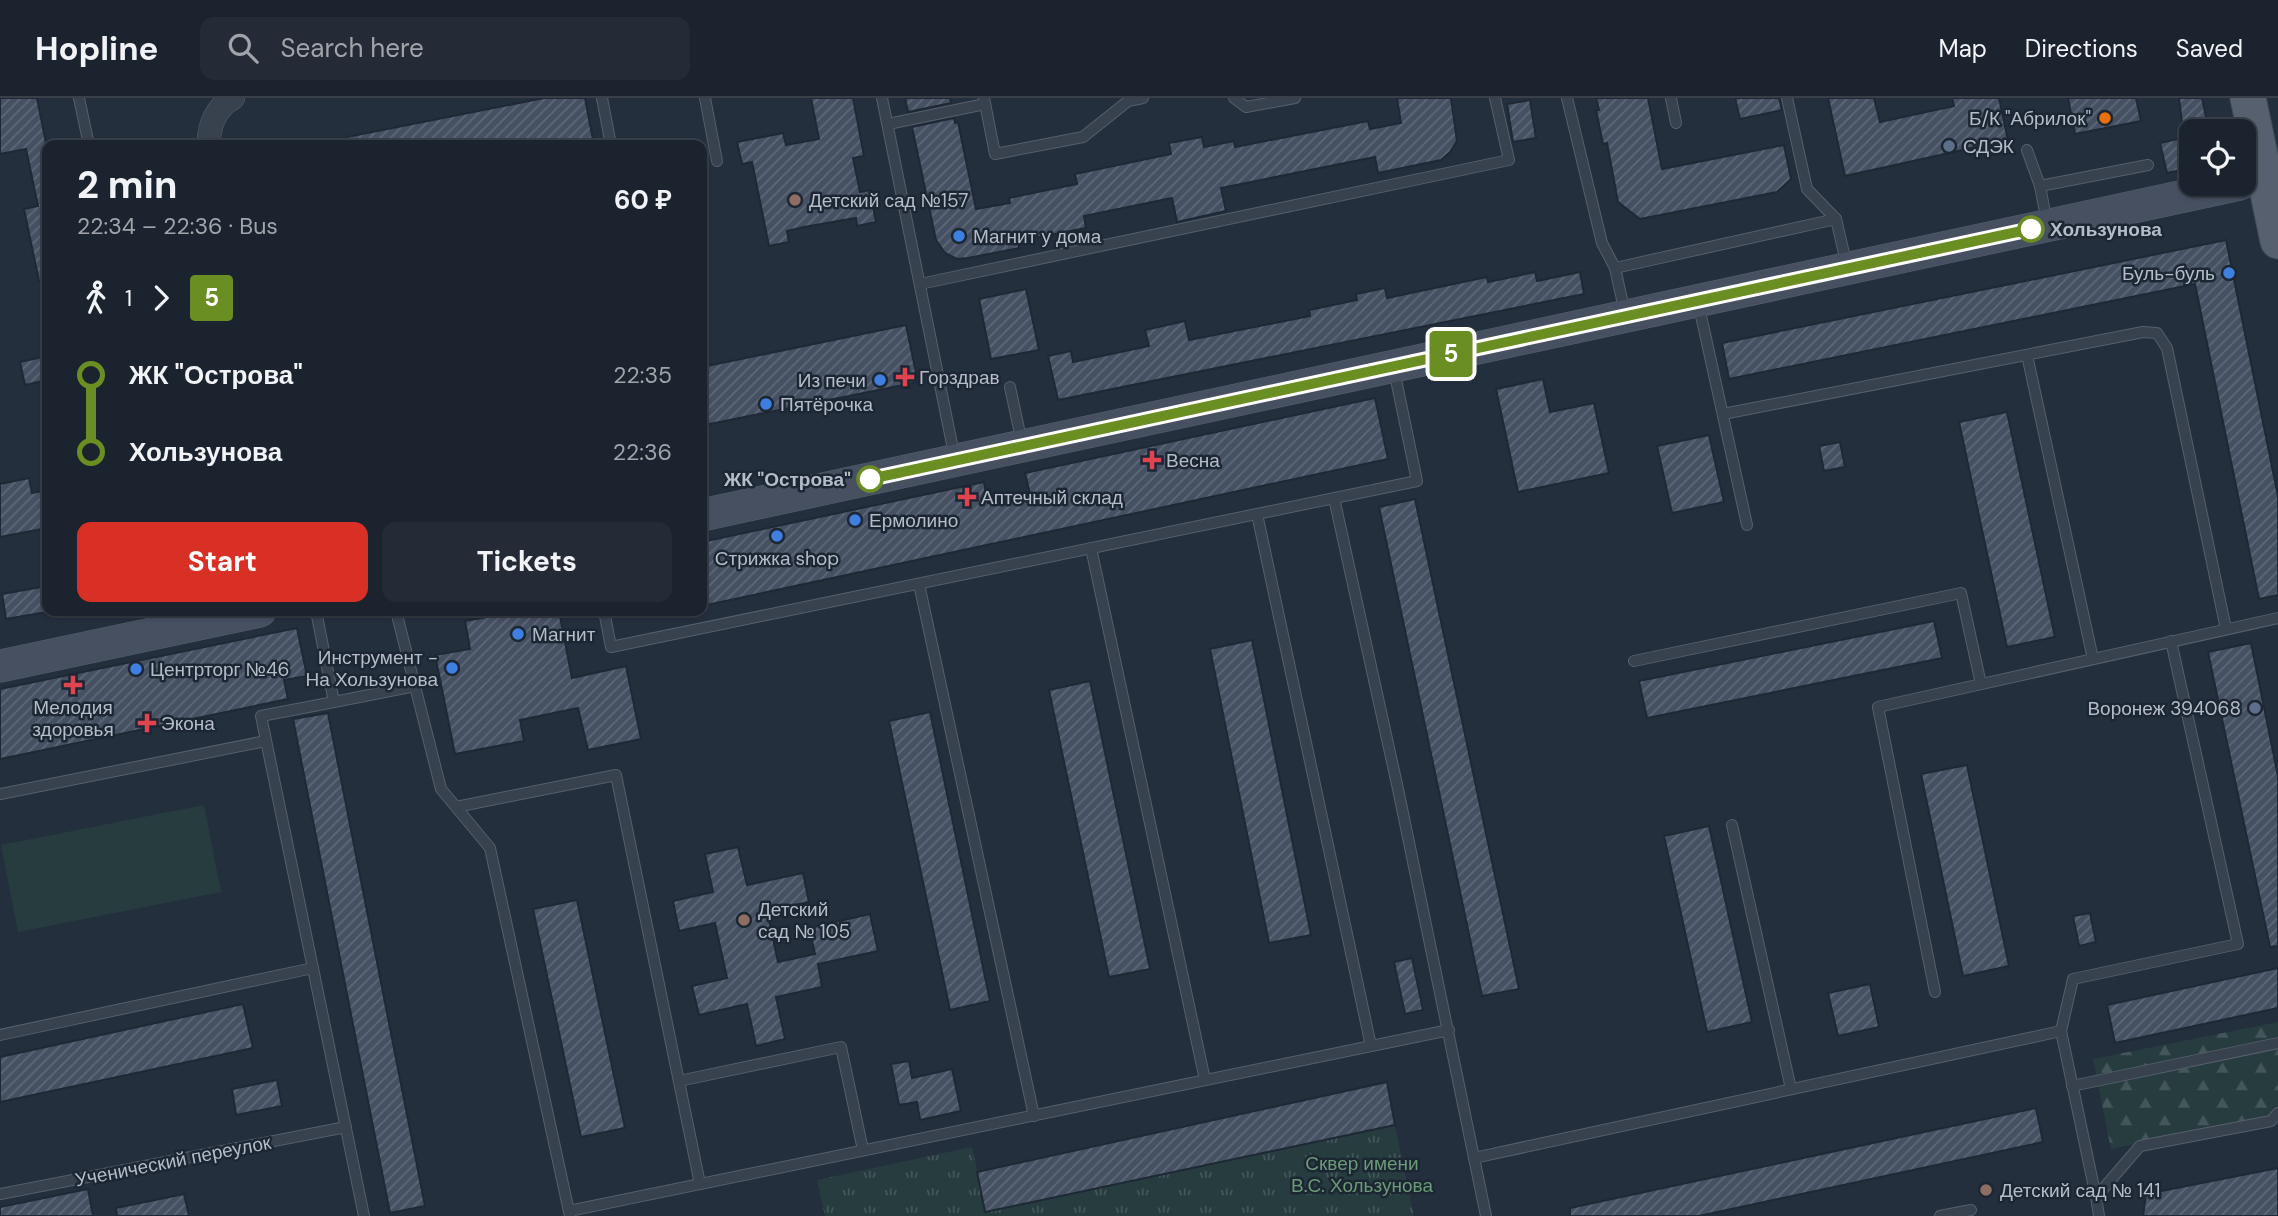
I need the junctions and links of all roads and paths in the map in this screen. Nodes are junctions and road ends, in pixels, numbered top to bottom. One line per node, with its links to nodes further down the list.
1 (79, 98): 18 (lane)
2 (233, 98): 19 (street)
3 (602, 98): 20 (lane)
4 (705, 98): 22 (lane)
5 (882, 98): 17 (lane)
6 (1143, 98): 14 (lane)
7 (1234, 98): 8 (lane)
8 (1295, 98)
9 (1495, 98): 32 (lane)
10 (1567, 98): 30 (lane)
11 (1671, 98): 16 (lane)
12 (1787, 98): 27 (lane)
13 (2248, 98): 15 (main road)
14 (984, 101): 17 (lane)
15 (2250, 119)
16 (1676, 123)
17 (888, 124): 32 (lane)
18 (88, 140)
19 (209, 140)
20 (610, 140)
21 (2027, 150): 25 (lane)
22 (717, 161)
23 (2148, 165): 25 (lane)
24 (2256, 180): 29 (main road)
25 (2040, 186): 28 (lane)
26 (2182, 196): 28 (street)
27 (1836, 219): 30 (lane); 31 (lane)
28 (2048, 225): 31 (street)
29 (2278, 241)
30 (1615, 268): 34 (lane)
31 (1847, 269): 33 (street)
32 (919, 284): 40 (lane)
33 (1697, 301): 34 (street); 38 (lane)
34 (1626, 316): 36 (street)
35 (2027, 355): 38 (lane); 52 (lane); 54 (lane)
36 (1393, 366): 39 (street); 41 (lane)
37 (1010, 387): 39 (lane)
38 (1723, 414): 44 (lane)
39 (1023, 446): 40 (street)
40 (955, 461): 42 (street)
41 (1334, 498): 43 (lane); 66 (lane)
42 (707, 514)
43 (1257, 514): 45 (lane); 70 (lane)
44 (1747, 525)
45 (1091, 548): 46 (lane); 72 (lane)
46 (919, 584): 50 (lane); 76 (lane)
47 (236, 616): 56 (street)
48 (317, 616): 59 (lane)
49 (397, 616): 58 (lane)
50 (605, 616)
51 (2278, 618): 52 (lane)
52 (2226, 629): 53 (lane)
53 (2171, 642): 54 (lane); 67 (lane)
54 (2093, 659): 57 (lane)
55 (1634, 661): 57 (lane)
56 (0, 666)
57 (1981, 684): 65 (lane)
58 (415, 686): 59 (lane); 62 (lane)
59 (334, 702): 60 (lane)
60 (266, 741): 61 (lane); 64 (lane)
61 (0, 794)
62 (456, 807): 71 (lane); 84 (lane)
63 (1732, 825): 74 (lane)
64 (313, 968): 68 (lane); 77 (lane)
65 (1935, 992)
66 (1449, 1030): 70 (lane); 79 (lane)
67 (2061, 1031): 73 (lane); 74 (lane)
68 (0, 1035)
69 (2278, 1043): 73 (lane)
70 (1371, 1046): 72 (lane)
71 (678, 1080): 78 (lane); 80 (lane)
72 (1205, 1080): 76 (lane)
73 (2072, 1086): 82 (lane)
74 (1791, 1090): 79 (lane)
75 (2278, 1112): 82 (lane)
76 (1034, 1116): 78 (lane)
77 (346, 1127): 81 (lane, Ученический переулок); 85 (lane)
78 (863, 1150): 80 (lane)
79 (1474, 1158): 86 (lane)
80 (700, 1184): 84 (lane)
81 (0, 1194)
82 (2096, 1197): 88 (lane)
83 (1971, 1210): 87 (lane)
84 (570, 1214)
85 (364, 1216)
86 (1486, 1216)
87 (1940, 1216)
88 (2099, 1216)

